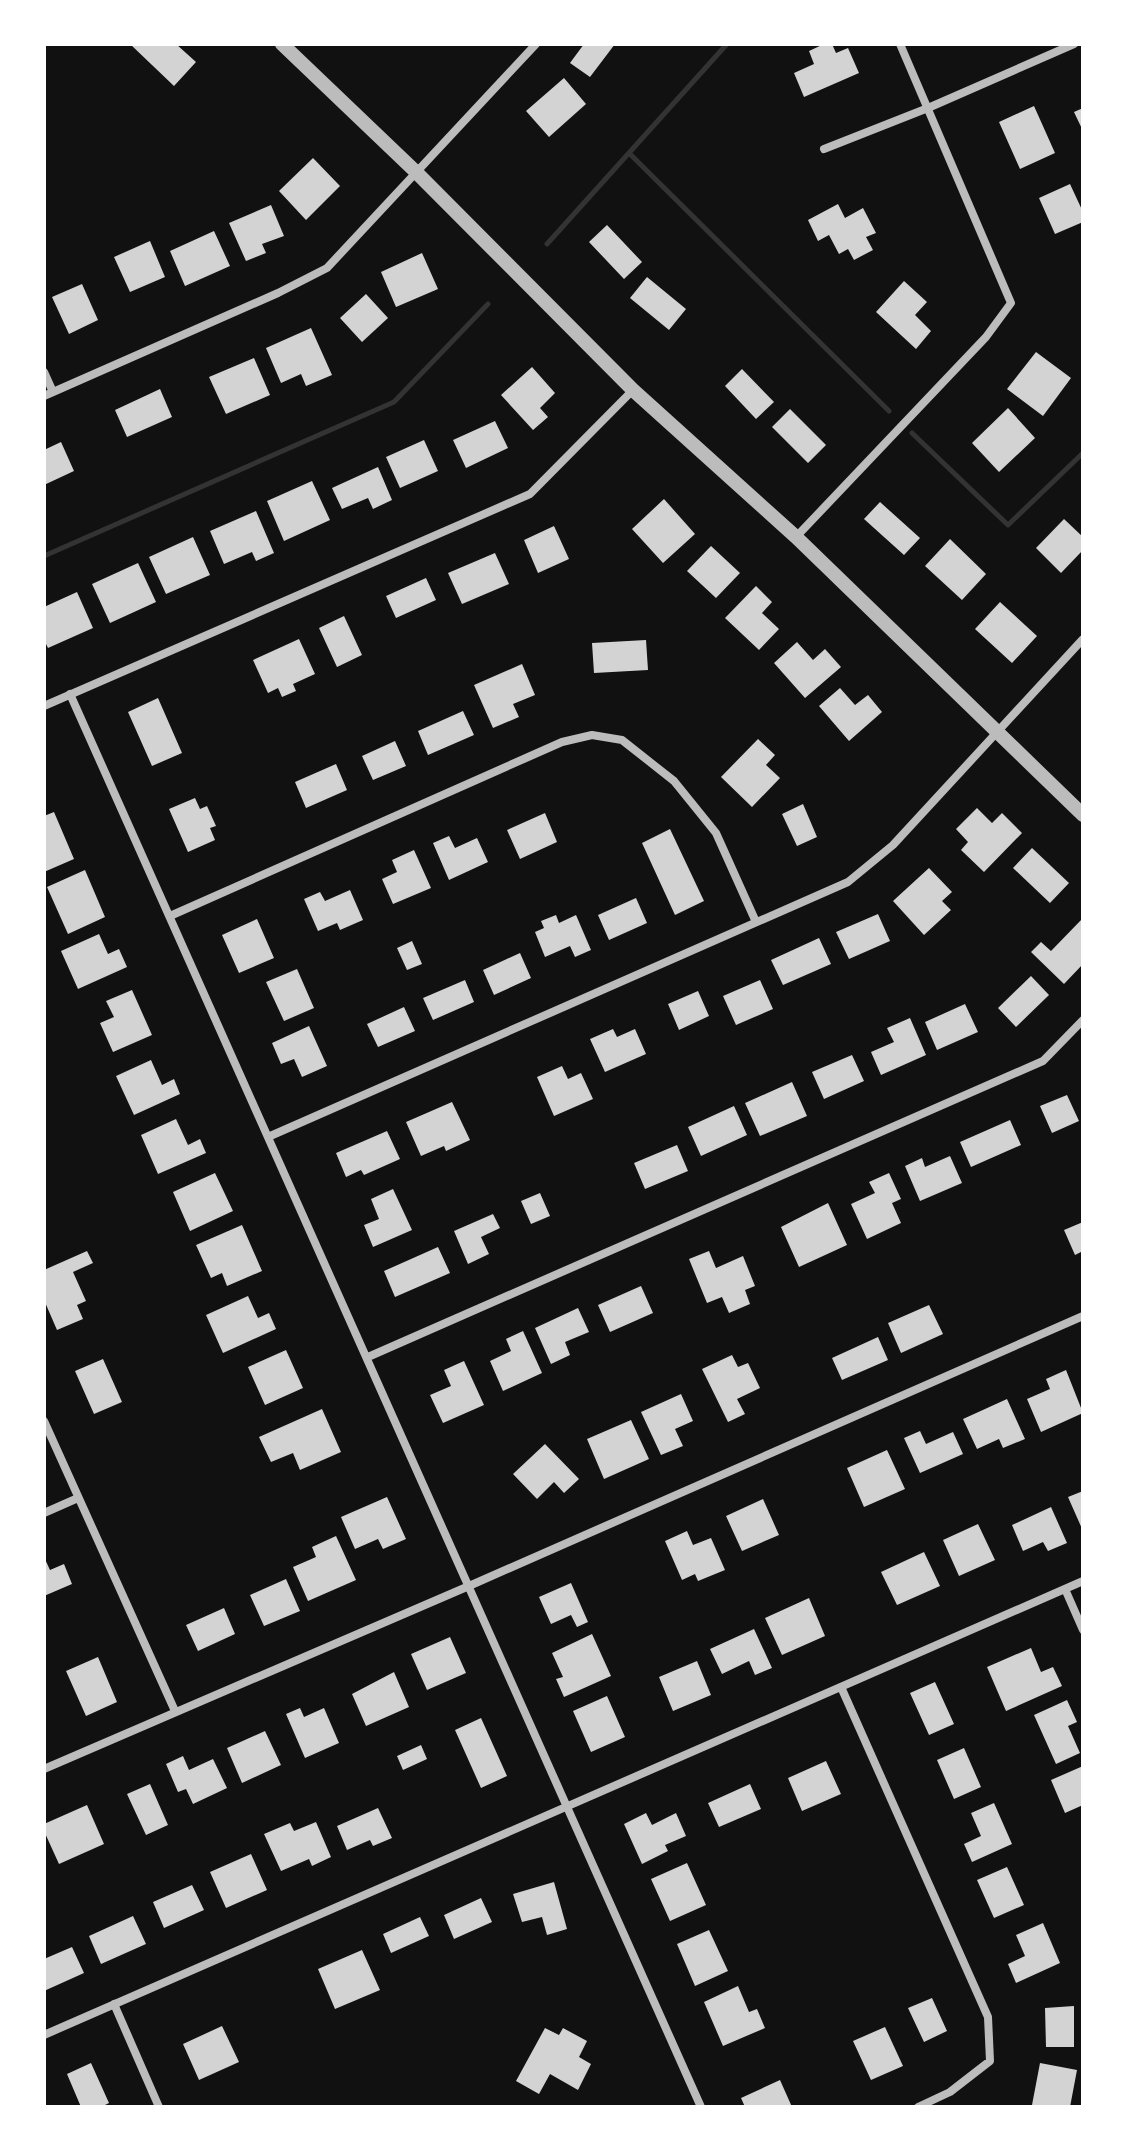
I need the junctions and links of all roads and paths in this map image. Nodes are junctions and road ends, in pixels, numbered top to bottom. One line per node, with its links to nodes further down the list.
1 (282, 44): 7 (street)
2 (536, 44): 7 (street)
3 (900, 44): 5 (street)
4 (1074, 44): 5 (street)
5 (928, 108): 6 (street); 11 (street)
6 (824, 149)
7 (416, 172): 9 (street); 10 (street)
8 (44, 372): 10 (street)
9 (633, 390): 11 (street); 13 (street)
10 (48, 394)
11 (796, 537): 15 (street)
12 (1083, 639): 15 (street)
13 (70, 694): 14 (street); 17 (street)
14 (44, 706)
15 (997, 732): 16 (street); 18 (street)
16 (1083, 815)
17 (170, 916): 18 (street); 20 (street)
18 (756, 922): 20 (street)
19 (1083, 1020): 22 (street)
20 (268, 1137): 22 (street)
21 (1083, 1316): 27 (street)
22 (368, 1357): 27 (street)
23 (44, 1421): 24 (street)
24 (78, 1498): 25 (street); 31 (street)
25 (44, 1513)
26 (1083, 1581): 28 (street)
27 (469, 1586): 31 (street); 33 (street)
28 (1065, 1589): 29 (street); 30 (street)
29 (1083, 1630)
30 (841, 1687): 33 (street); 38 (street)
31 (175, 1711): 32 (street)
32 (44, 1769)
33 (568, 1807): 34 (street); 37 (street)
34 (114, 2004): 35 (street); 36 (street)
35 (44, 2035)
36 (159, 2107)
37 (701, 2107)
38 (918, 2107)

